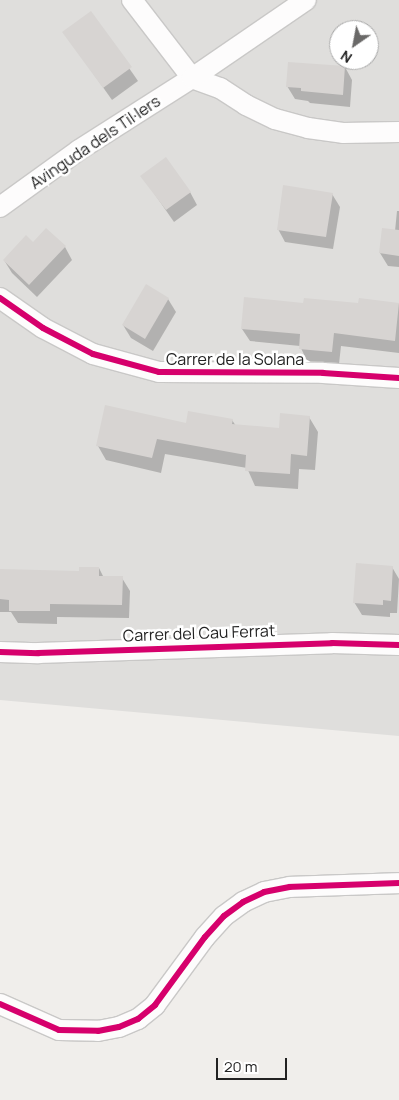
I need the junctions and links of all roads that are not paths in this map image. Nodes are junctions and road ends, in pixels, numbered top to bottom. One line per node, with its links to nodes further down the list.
1 (132, 0): 3 (street)
2 (306, 0): 3 (street, Avinguda dels Til·lers)
3 (192, 78): 4 (street); 5 (street, Avinguda dels Til·lers)
4 (399, 132)
5 (0, 207)
6 (0, 298): 7 (street, Carrer de la Solana)
7 (399, 378)
8 (399, 645): 9 (street, Carrer del Cau Ferrat)
9 (0, 652)
10 (399, 883): 11 (street)
11 (0, 1004)

